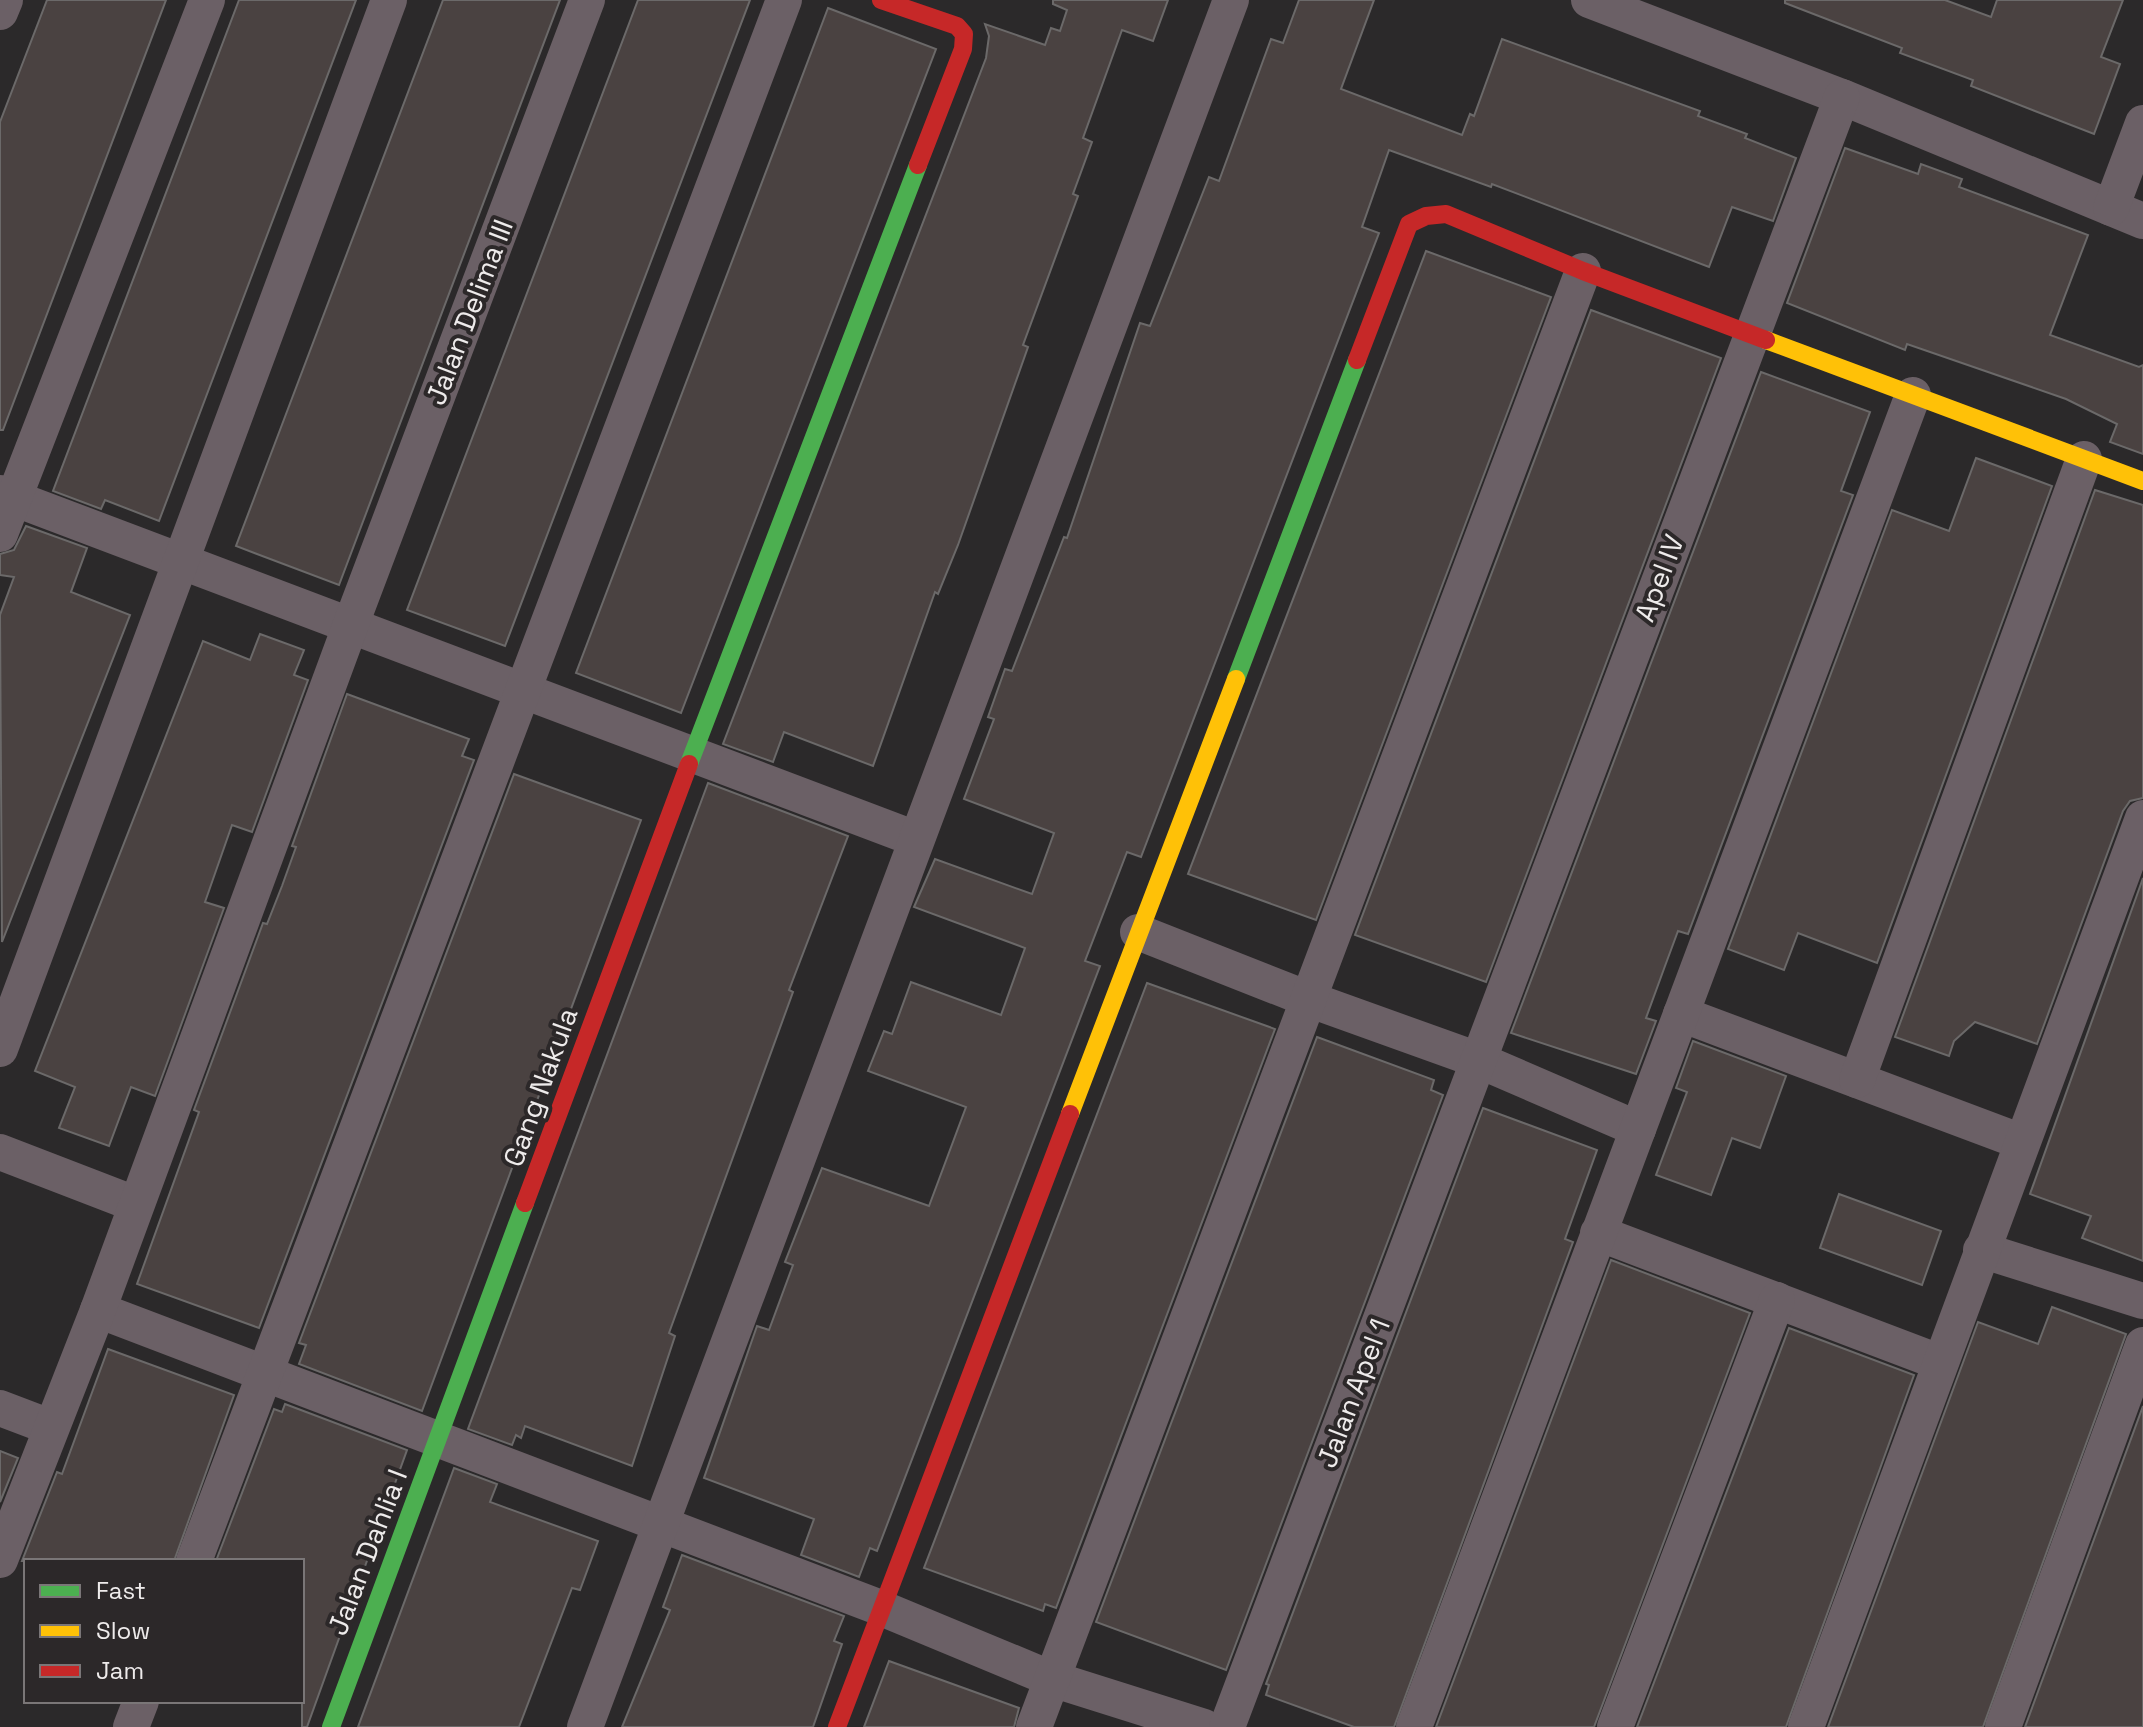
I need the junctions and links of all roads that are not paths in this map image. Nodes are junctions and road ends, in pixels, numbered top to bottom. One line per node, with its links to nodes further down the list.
1 (5, 0): 9 (street)
2 (207, 0): 18 (street)
3 (389, 0): 20 (street)
4 (587, 0): 21 (street, Jalan Delima III)
5 (784, 0): 22 (street)
6 (881, 0): 23 (street, Gang Nakula)
7 (1231, 0): 25 (street)
8 (1589, 0): 10 (street)
9 (0, 12)
10 (1842, 97): 12 (street); 14 (street, Apel IV)
11 (2143, 123): 12 (street)
12 (2127, 214)
13 (1583, 271): 14 (street); 26 (street); 27 (street)
14 (1751, 334): 15 (street); 30 (street, Apel IV)
15 (1913, 395): 16 (street); 28 (street)
16 (2084, 459): 17 (street); 31 (street)
17 (2143, 481)
18 (6, 495): 19 (street); 20 (street)
19 (0, 534)
20 (179, 560): 21 (street); 29 (street)
21 (351, 624): 22 (street); 35 (street, Jalan Delima III)
22 (522, 688): 23 (street); 43 (street)
23 (693, 752): 25 (street); 46 (street, Gang Nakula)
24 (2143, 818): 33 (street)
25 (916, 839): 47 (street)
26 (1138, 932): 27 (street); 50 (street)
27 (1308, 999): 30 (street); 51 (street)
28 (1681, 1014): 31 (street); 32 (street)
29 (0, 1049)
30 (1478, 1060): 32 (street); 59 (street, Jalan Apel 1)
31 (1857, 1080): 33 (street)
32 (1638, 1129): 36 (street)
33 (2022, 1142): 37 (street)
34 (0, 1152): 35 (street)
35 (135, 1204): 40 (street, Jalan Delima III)
36 (1598, 1233): 38 (street); 60 (street)
37 (1981, 1250): 39 (street); 42 (street)
38 (1777, 1300): 42 (street); 61 (street)
39 (2143, 1301)
40 (98, 1310): 43 (street); 45 (street, Jalan Delima III)
41 (2143, 1345): 63 (street)
42 (1939, 1362): 62 (street)
43 (265, 1373): 46 (street); 48 (street)
44 (0, 1408): 45 (street)
45 (50, 1427): 49 (street, Jalan Delima III)
46 (439, 1441): 47 (street); 54 (street, Jalan Dahlia I)
47 (660, 1523): 50 (street); 55 (street)
48 (195, 1559)
49 (0, 1560)
50 (881, 1608): 51 (street); 56 (street)
51 (1052, 1679): 57 (street); 58 (street)
52 (140, 1703): 53 (street)
53 (131, 1727)
54 (331, 1727)
55 (585, 1727)
56 (837, 1727)
57 (1034, 1727)
58 (1204, 1727)
59 (1227, 1727)
60 (1414, 1727)
61 (1615, 1727)
62 (1806, 1727)
63 (2003, 1727)

